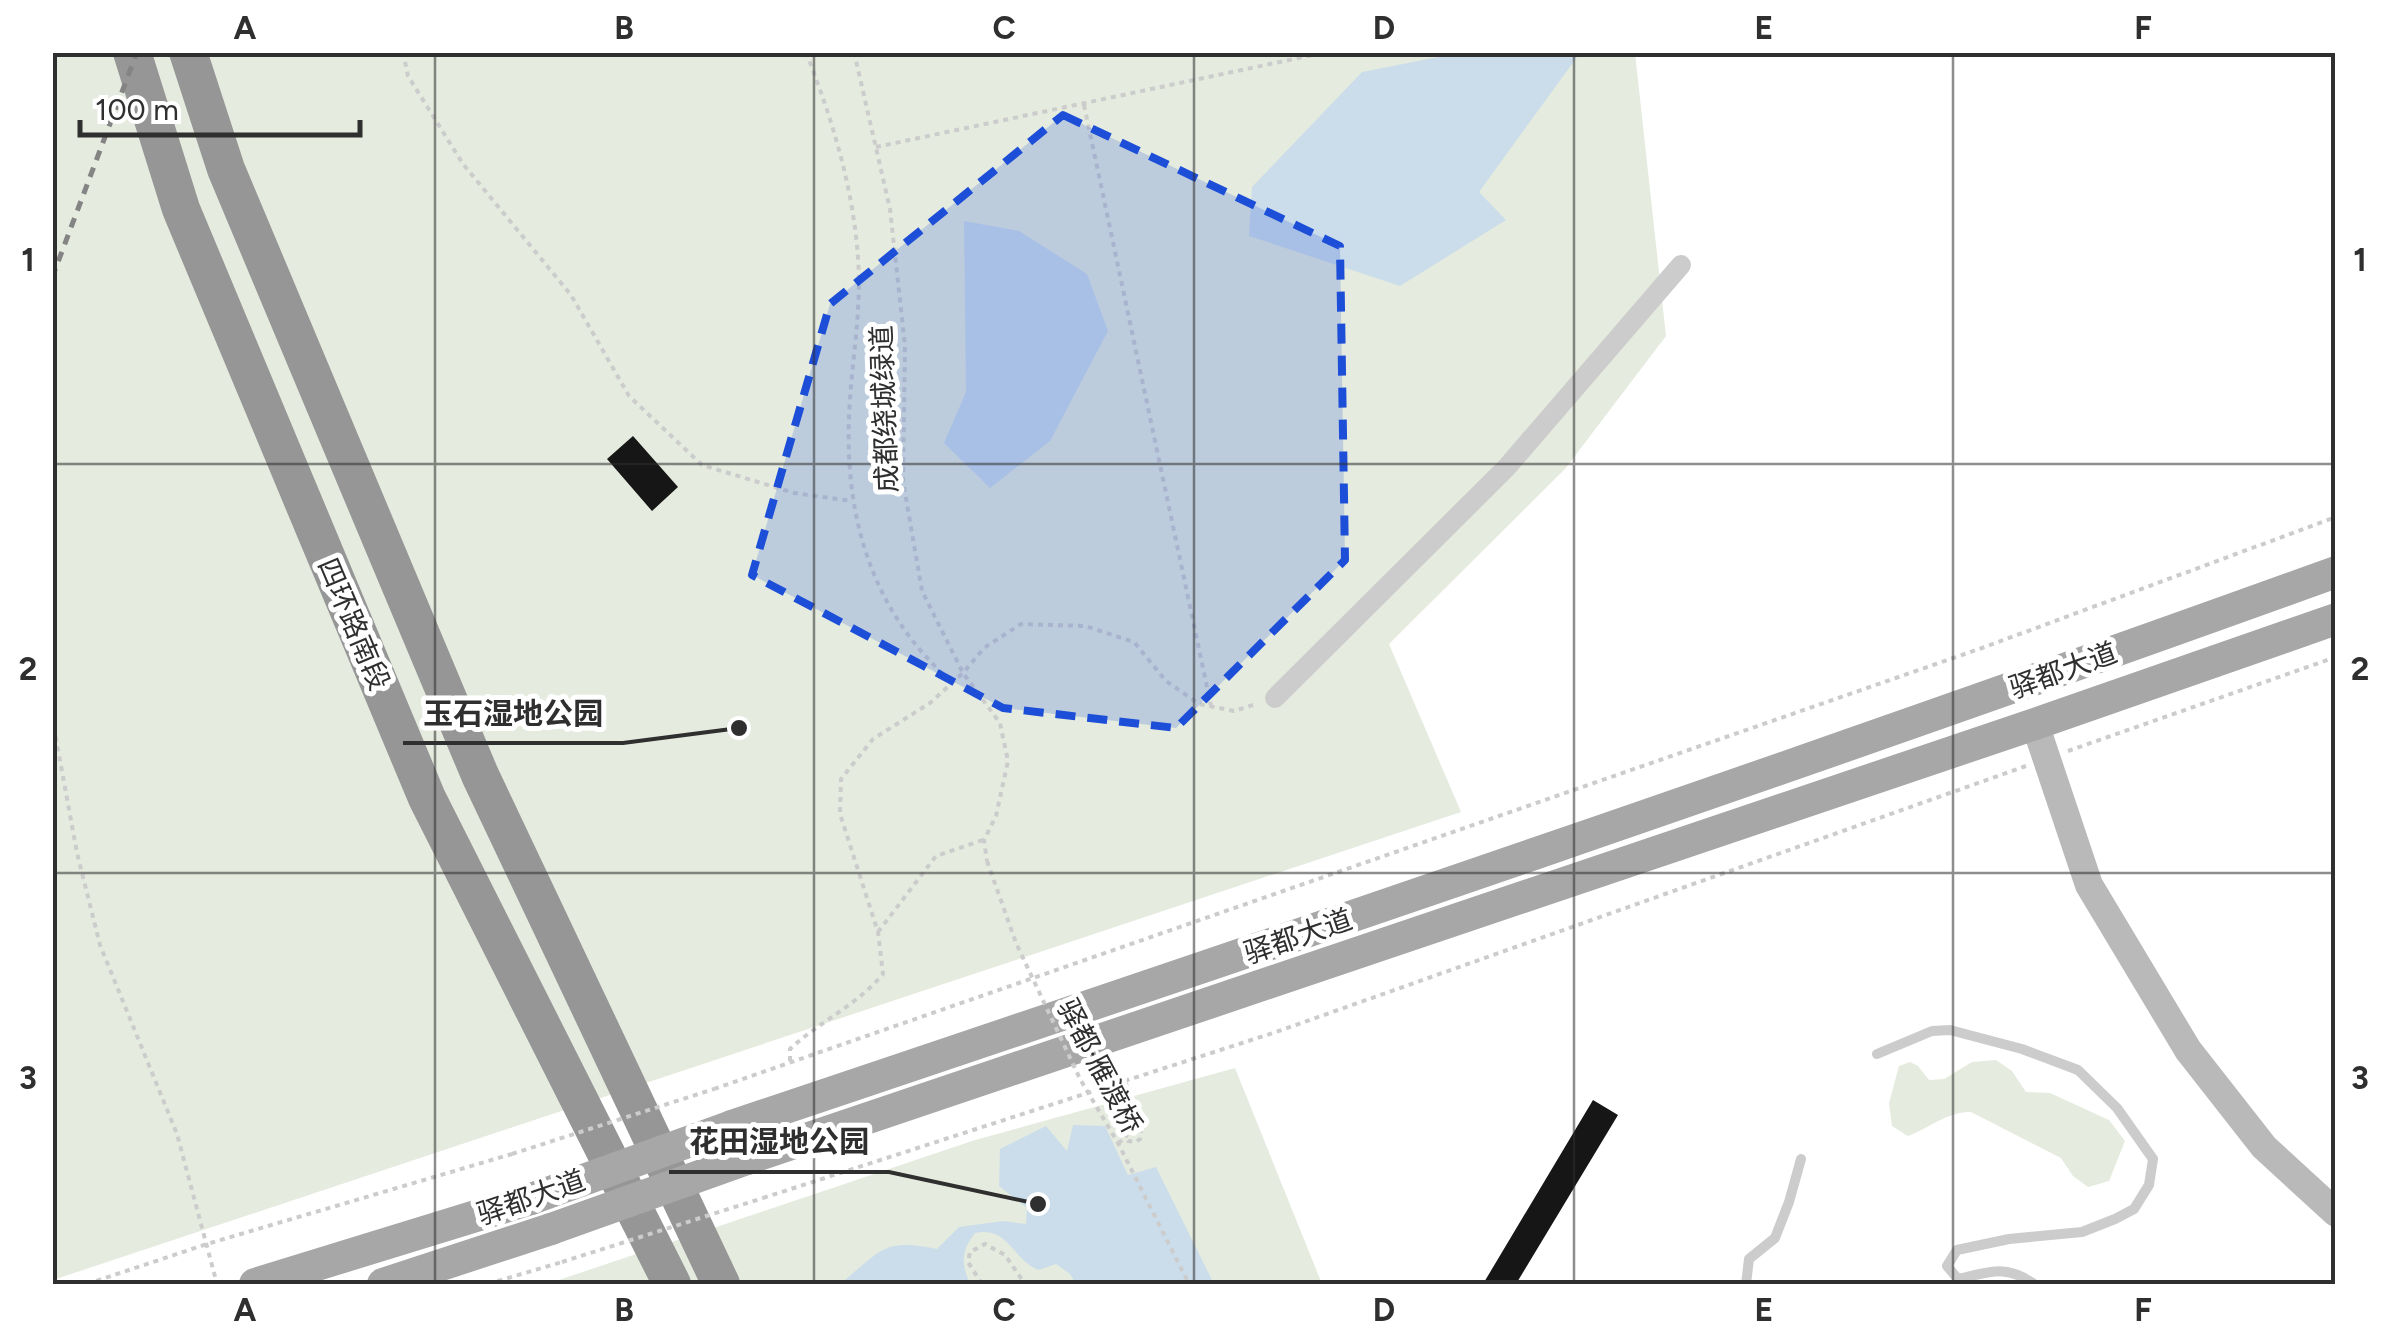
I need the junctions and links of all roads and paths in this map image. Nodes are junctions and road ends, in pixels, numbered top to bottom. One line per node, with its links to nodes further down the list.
1 (132, 52): 38 (highway, 四环路南段)
2 (188, 52): 39 (highway, 四环路南段)
3 (403, 52): 10 (path)
4 (806, 52): 10 (path)
5 (854, 52): 8 (path, 成都绕城绿道)
6 (1327, 52): 7 (path)
7 (1084, 105): 8 (path); 18 (path)
8 (876, 147): 15 (path, 成都绕城绿道)
9 (1682, 266): 17 (street)
10 (852, 501): 16 (path)
11 (2336, 517): 26 (path)
12 (2336, 572): 35 (main road, 驿都大道, bridge)
13 (2336, 619): 20 (main road, 驿都大道)
14 (2336, 657): 21 (path)
15 (963, 674): 16 (path); 18 (path); 22 (path, 成都绕城绿道)
16 (954, 682): 24 (path)
17 (1275, 698): 18 (path)
18 (1211, 706)
19 (52, 716): 31 (path)
20 (2035, 724): 21 (street); 36 (main road, 驿都大道, bridge)
21 (2047, 759): 27 (path); 30 (street)
22 (984, 840): 23 (path, 成都绕城绿道); 24 (path)
23 (987, 861): 28 (path, 驿都·雁渡桥, bridge)
24 (878, 932): 26 (path)
25 (1877, 1054): 32 (lane)
26 (790, 1061): 31 (path, bridge)
27 (1126, 1083): 28 (path, bridge); 37 (path, bridge)
28 (1118, 1143): 42 (path, 驿都·雁渡桥, bridge)
29 (1801, 1159): 43 (lane)
30 (2336, 1213)
31 (206, 1244): 33 (path); 34 (path)
32 (1947, 1266): 44 (lane); 45 (lane)
33 (87, 1284)
34 (217, 1284)
35 (255, 1284)
36 (382, 1284)
37 (488, 1284)
38 (672, 1284)
39 (721, 1284)
40 (982, 1284): 41 (path)
41 (1025, 1284)
42 (1188, 1284)
43 (1746, 1284)
44 (1948, 1284)
45 (2034, 1284)

